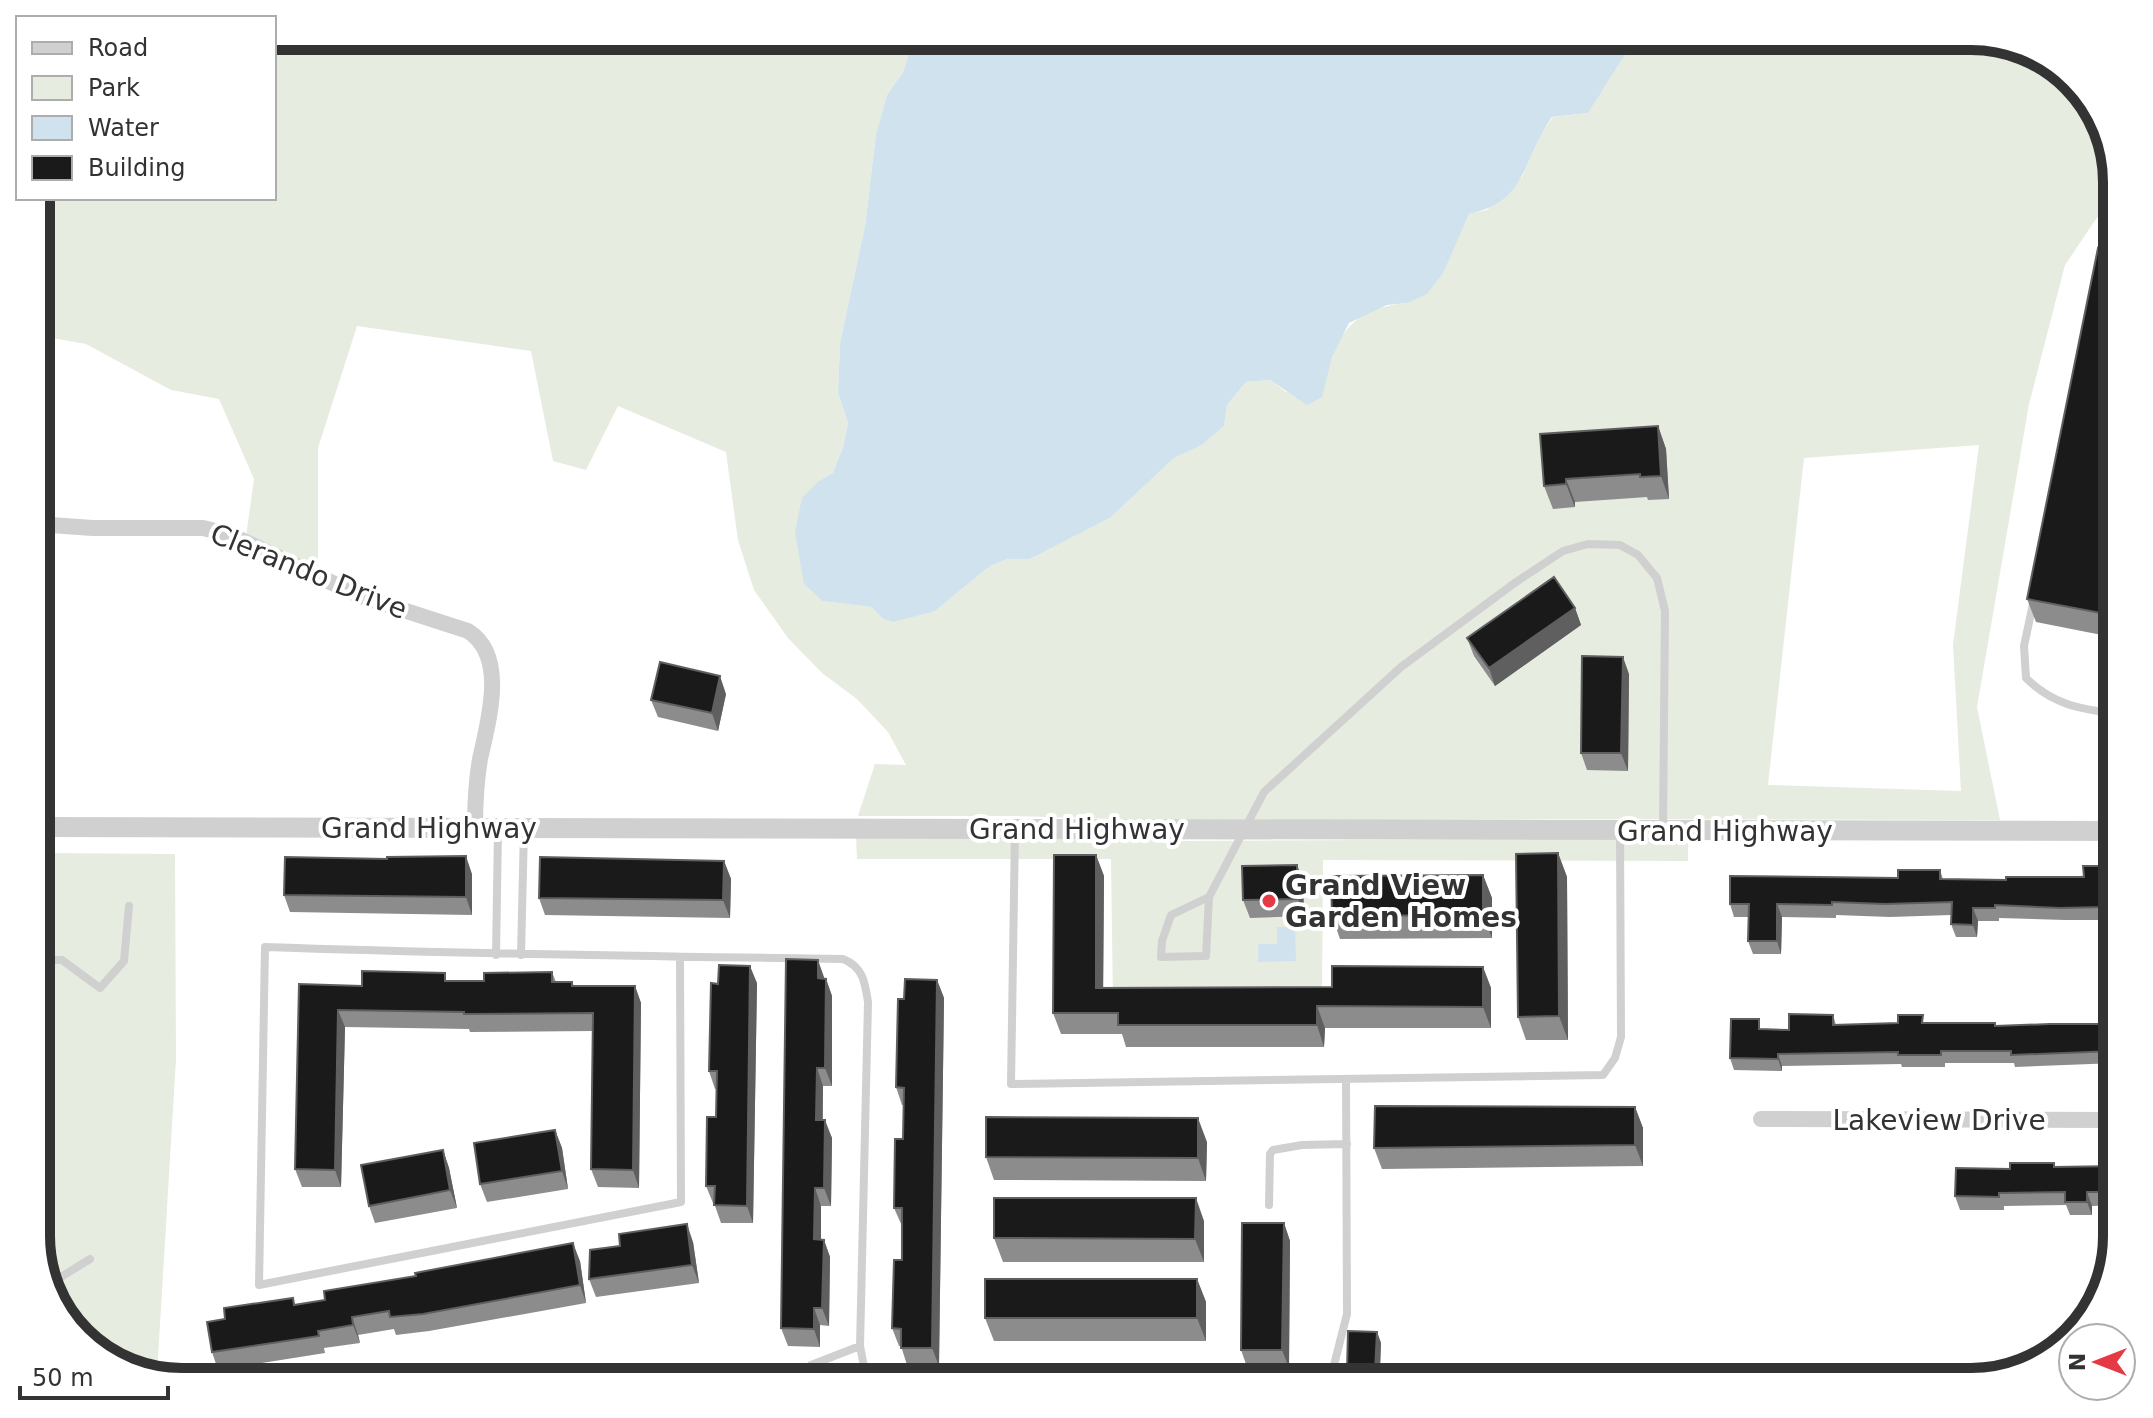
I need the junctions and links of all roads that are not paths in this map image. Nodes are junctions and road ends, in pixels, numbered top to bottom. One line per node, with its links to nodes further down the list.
1 (2103, 253): 2 (lane)
2 (2099, 272)
3 (50, 525): 7 (street, Clerando Drive)
4 (2037, 584): 5 (lane)
5 (2103, 712)
6 (50, 827): 7 (street, Grand Highway)
7 (475, 828): 8 (street, Grand Highway)
8 (498, 828): 9 (street, Grand Highway); 17 (lane)
9 (524, 828): 10 (street, Grand Highway); 18 (lane)
10 (1015, 829): 11 (street, Grand Highway); 21 (lane)
11 (1246, 830): 12 (street, Grand Highway); 13 (lane); 15 (lane)
12 (1620, 831): 13 (street, Grand Highway); 21 (lane)
13 (1663, 831): 14 (street, Grand Highway)
14 (2103, 831)
15 (1209, 897): 15 (lane)
16 (129, 906): 20 (lane)
17 (496, 955): 18 (lane); 19 (lane)
18 (521, 955): 19 (lane)
19 (680, 957): 28 (lane)
20 (50, 960)
21 (1346, 1079): 24 (lane)
22 (1761, 1119): 23 (street, Lakeview Drive)
23 (2103, 1120)
24 (1347, 1144): 25 (lane); 31 (lane)
25 (1269, 1205)
26 (90, 1259): 27 (lane)
27 (57, 1279)
28 (860, 1346): 29 (lane); 30 (lane)
29 (809, 1368)
30 (864, 1368)
31 (1333, 1368)

